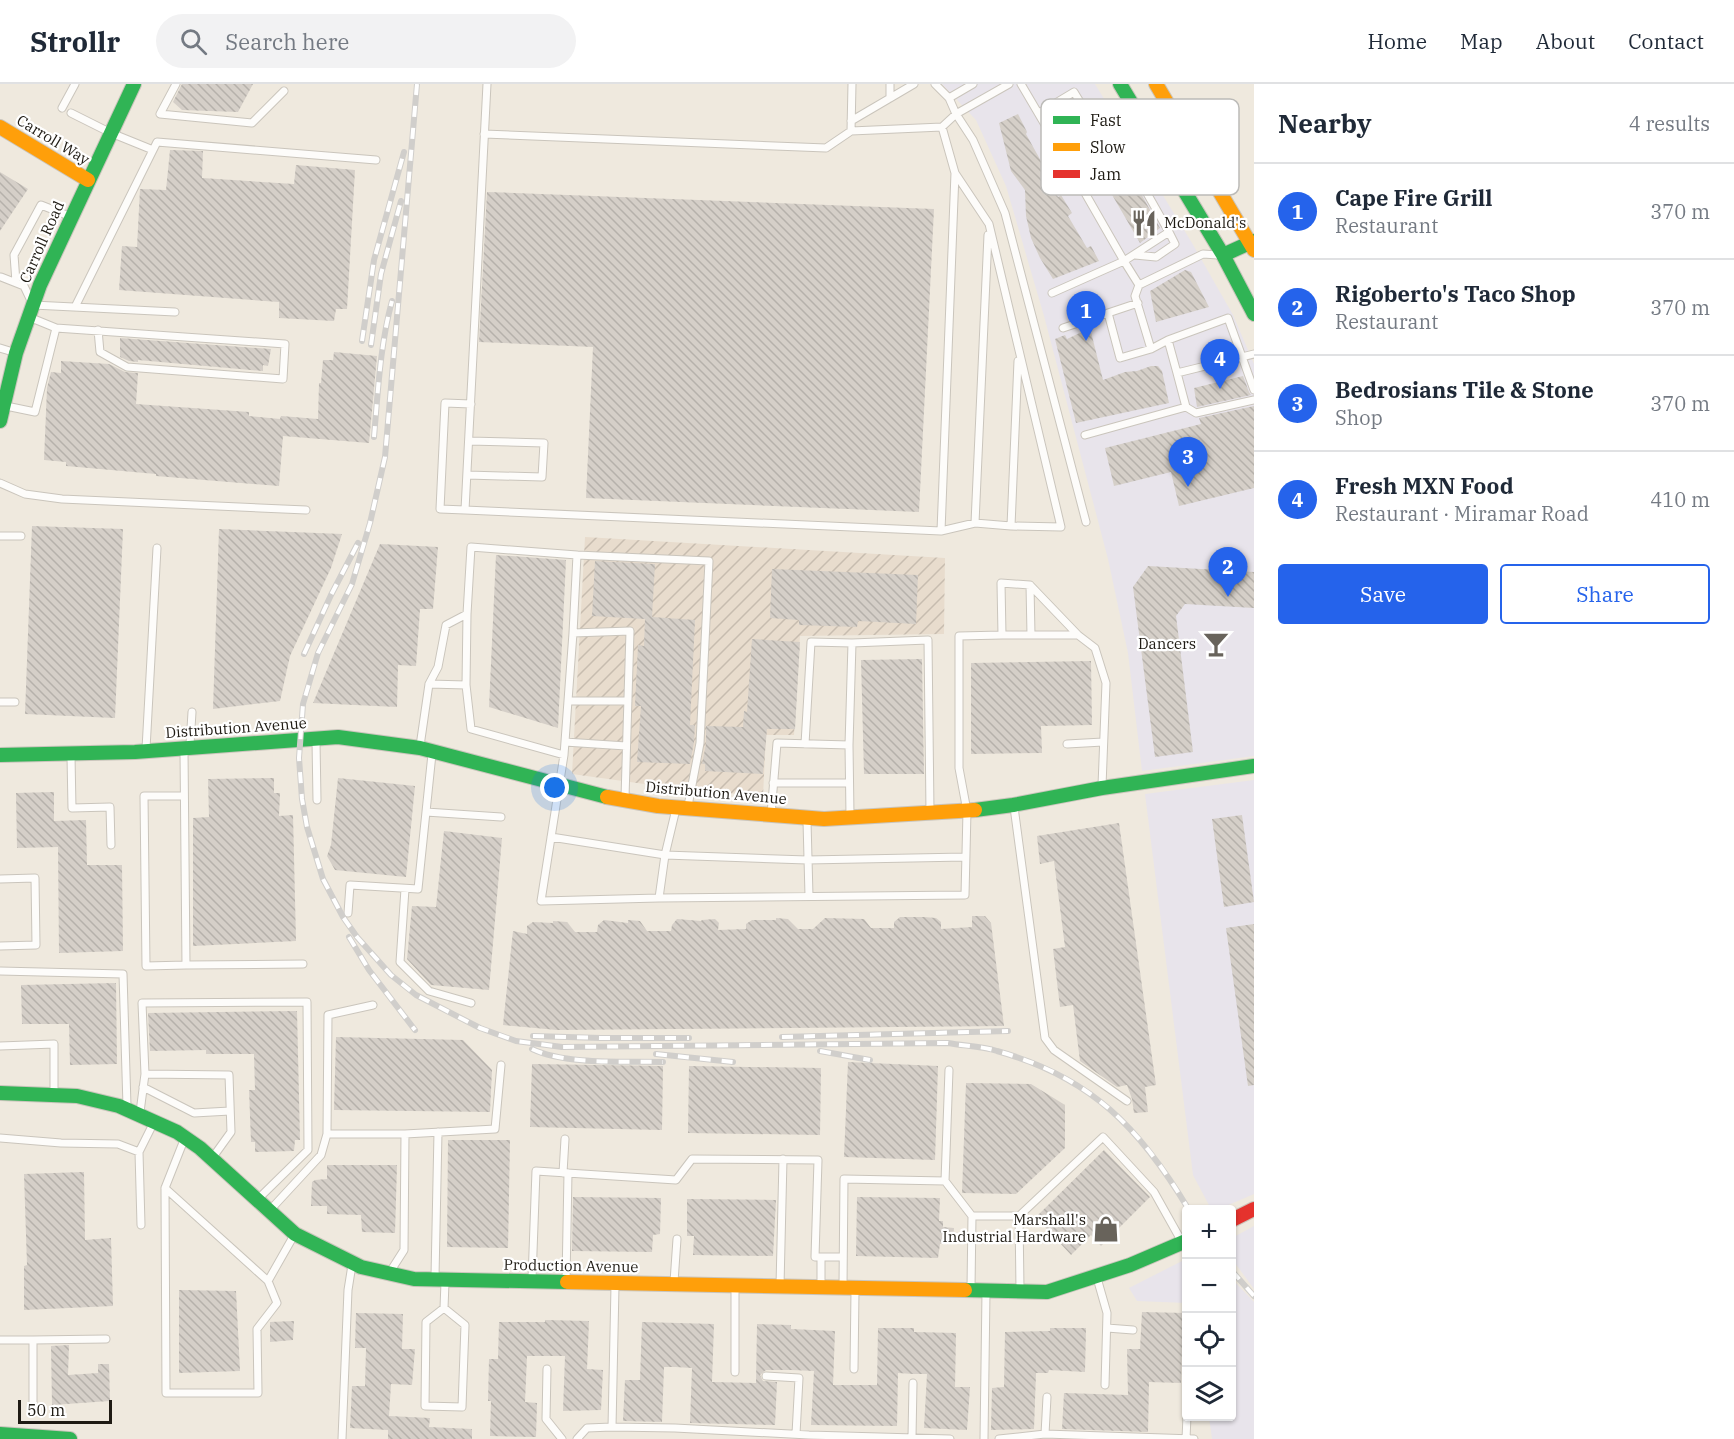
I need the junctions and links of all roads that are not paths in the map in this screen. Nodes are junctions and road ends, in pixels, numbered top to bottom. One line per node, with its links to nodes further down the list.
1 (75, 84): 21 (lane)
2 (134, 84): 30 (street, Carroll Road)
3 (176, 84): 14 (lane)
4 (487, 84): 31 (lane)
5 (852, 84): 26 (lane)
6 (890, 84): 15 (lane)
7 (914, 84): 15 (lane)
8 (935, 84): 16 (lane)
9 (973, 84): 16 (lane)
10 (1009, 84): 24 (lane)
11 (1021, 84): 23 (lane)
12 (1120, 84): 19 (street)
13 (1156, 84): 20 (street)
14 (284, 91)
15 (890, 98): 26 (lane)
16 (949, 98): 24 (lane)
17 (1062, 99): 18 (lane)
18 (1078, 99)
19 (1129, 99)
20 (1165, 99)
21 (62, 108)
22 (71, 113): 30 (lane)
23 (1039, 113): 25 (lane)
24 (956, 114): 28 (lane); 80 (lane)
25 (1041, 116)
26 (851, 121): 29 (lane)
27 (0, 127): 35 (street, Carroll Way)
28 (942, 127): 29 (lane); 34 (lane)
29 (851, 131): 31 (lane)
30 (111, 132): 32 (lane); 35 (street, Carroll Road)
31 (484, 134): 70 (lane)
32 (153, 150): 33 (lane); 52 (lane)
33 (376, 160)
34 (956, 173): 41 (lane); 83 (lane)
35 (88, 180): 40 (street, Carroll Road)
36 (1086, 195): 46 (lane)
37 (1148, 195): 42 (lane)
38 (1187, 195): 45 (street)
39 (1223, 195): 43 (street)
40 (71, 217): 48 (lane); 53 (street, Carroll Road)
41 (989, 224): 64 (lane); 81 (lane)
42 (1169, 232): 44 (lane); 44 (lane)
43 (1253, 245): 45 (street)
44 (1136, 255): 46 (lane)
45 (1223, 255): 49 (lane); 56 (street)
46 (1124, 261): 49 (lane); 50 (lane)
47 (1, 277): 48 (lane)
48 (16, 282): 53 (lane)
49 (1139, 285): 51 (lane)
50 (1052, 293)
51 (1138, 303): 55 (lane); 62 (lane)
52 (75, 307): 53 (lane); 54 (lane)
53 (31, 311): 57 (lane); 63 (street, Carroll Road)
54 (175, 312)
55 (1108, 313): 58 (lane); 62 (lane)
56 (1254, 314)
57 (56, 328): 59 (lane); 71 (lane)
58 (1063, 328)
59 (98, 330): 59 (lane)
60 (1168, 340): 62 (lane); 66 (lane); 67 (lane)
61 (0, 348): 63 (lane)
62 (1151, 349)
63 (16, 353): 71 (street, Carroll Road)
64 (1018, 353): 82 (lane); 82 (lane)
65 (1254, 354): 66 (lane)
66 (1242, 357): 67 (lane); 68 (lane)
67 (1177, 372): 72 (lane)
68 (1254, 390)
69 (1254, 400): 72 (lane)
70 (471, 404): 75 (lane); 79 (lane)
71 (4, 406): 73 (street, Carroll Road)
72 (1186, 407): 74 (lane)
73 (0, 421)
74 (1085, 435)
75 (469, 441): 76 (lane); 76 (lane)
76 (467, 475): 79 (lane)
77 (0, 483): 78 (lane)
78 (306, 510)
79 (465, 510): 83 (lane)
80 (1086, 522)
81 (975, 523): 82 (lane); 83 (lane)
82 (1011, 526)
83 (941, 531)
84 (0, 536): 85 (lane)
85 (21, 536)
86 (157, 548): 111 (lane)
87 (577, 555): 89 (lane); 90 (lane); 124 (lane)
88 (1030, 585): 91 (lane); 92 (lane); 93 (lane)
89 (467, 614): 95 (lane); 96 (lane)
90 (573, 633): 97 (lane); 100 (lane)
91 (1002, 635): 92 (lane); 125 (lane)
92 (1031, 635): 93 (lane)
93 (1078, 635): 104 (lane)
94 (852, 643): 105 (lane); 107 (lane); 127 (lane)
95 (429, 684): 96 (lane); 110 (lane)
96 (466, 685): 114 (lane)
97 (568, 701): 100 (lane); 103 (lane)
98 (0, 702): 99 (lane)
99 (15, 702)
100 (628, 702): 108 (lane)
101 (192, 712): 109 (lane)
102 (316, 738): 109 (street, Distribution Avenue); 110 (street, Distribution Avenue); 121 (lane)
103 (565, 742): 108 (lane); 114 (lane)
104 (1103, 742): 106 (lane); 119 (lane)
105 (805, 744): 107 (lane); 116 (lane)
106 (1067, 744)
107 (849, 745): 117 (lane)
108 (627, 746): 122 (lane)
109 (187, 748): 111 (street, Distribution Avenue); 120 (lane)
110 (426, 750): 118 (street, Distribution Avenue); 126 (lane)
111 (146, 752): 112 (street, Distribution Avenue)
112 (71, 754): 113 (street, Distribution Avenue); 133 (lane)
113 (0, 755)
114 (564, 755): 118 (lane)
115 (1254, 766): 119 (street, Distribution Avenue)
116 (774, 783): 117 (lane); 128 (lane)
117 (849, 783): 131 (lane)
118 (559, 785): 122 (street, Distribution Avenue); 132 (lane)
119 (1102, 788): 123 (street, Distribution Avenue)
120 (184, 796): 144 (lane); 144 (lane)
121 (316, 800)
122 (625, 800): 124 (street, Distribution Avenue)
123 (1013, 805): 125 (street, Distribution Avenue); 155 (lane)
124 (682, 808): 128 (street, Distribution Avenue); 134 (lane)
125 (967, 811): 127 (street, Distribution Avenue); 135 (lane)
126 (426, 812): 129 (lane); 138 (lane)
127 (930, 813): 131 (street, Distribution Avenue)
128 (771, 815): 130 (street, Distribution Avenue)
129 (501, 817)
130 (807, 818): 131 (street, Distribution Avenue); 136 (lane)
131 (850, 818)
132 (551, 837): 134 (lane); 140 (lane)
133 (111, 845)
134 (665, 855): 136 (lane); 140 (lane)
135 (965, 857): 136 (lane); 139 (lane)
136 (807, 860): 139 (lane)
137 (0, 879): 142 (lane)
138 (405, 889): 141 (lane); 146 (lane)
139 (809, 896): 140 (lane)
140 (659, 898)
141 (348, 913)
142 (0, 946)
143 (303, 964): 144 (lane)
144 (186, 965)
145 (0, 971): 157 (lane)
146 (471, 1003)
147 (373, 1005): 160 (lane)
148 (0, 1046): 154 (lane)
149 (501, 1065): 159 (lane)
150 (949, 1070): 169 (lane)
151 (145, 1074): 152 (lane); 156 (lane); 171 (lane)
152 (143, 1087): 156 (lane); 157 (lane)
153 (0, 1093): 154 (street, Production Avenue)
154 (54, 1095): 157 (street, Production Avenue)
155 (1126, 1101)
156 (230, 1111): 166 (lane)
157 (133, 1112): 158 (street, Production Avenue)
158 (154, 1122): 163 (street, Production Avenue); 165 (lane)
159 (438, 1132): 161 (lane); 187 (lane)
160 (327, 1134): 161 (lane); 173 (lane)
161 (405, 1134): 185 (lane)
162 (0, 1138): 165 (lane)
163 (185, 1138): 166 (street, Production Avenue); 170 (lane)
164 (565, 1139): 168 (lane)
165 (139, 1152): 177 (lane)
166 (211, 1158): 171 (street, Production Avenue)
167 (783, 1159): 168 (lane); 182 (lane); 194 (lane)
168 (566, 1173): 189 (lane); 190 (lane)
169 (945, 1181): 174 (lane); 183 (lane)
170 (165, 1188): 188 (lane); 188 (lane)
171 (257, 1200): 173 (street, Production Avenue)
172 (1254, 1209): 176 (street)
173 (269, 1211): 178 (street, Production Avenue)
174 (972, 1216): 175 (lane); 197 (lane)
175 (1019, 1216): 179 (lane); 199 (lane)
176 (1236, 1218)
177 (141, 1225)
178 (295, 1234): 184 (street, Production Avenue); 188 (lane)
179 (1182, 1238)
180 (677, 1239): 192 (lane)
181 (1182, 1242): 186 (street, Production Avenue)
182 (821, 1257): 183 (lane); 195 (lane)
183 (843, 1257): 196 (lane)
184 (352, 1263): 185 (street, Production Avenue); 223 (lane)
185 (389, 1273): 187 (street, Production Avenue)
186 (1097, 1275): 199 (street, Production Avenue); 201 (lane)
187 (440, 1279): 189 (street, Production Avenue); 200 (lane)
188 (268, 1281)
189 (532, 1281): 190 (street, Production Avenue)
190 (566, 1282): 191 (street, Production Avenue)
191 (615, 1283): 192 (street, Production Avenue); 215 (lane)
192 (674, 1285): 193 (street, Production Avenue)
193 (735, 1286): 194 (street, Production Avenue); 208 (lane)
194 (780, 1287): 195 (street, Production Avenue)
195 (821, 1288): 196 (street, Production Avenue)
196 (849, 1288): 197 (street, Production Avenue); 207 (lane)
197 (971, 1290): 198 (street, Production Avenue)
198 (986, 1291): 199 (street, Production Avenue); 227 (lane)
199 (1020, 1292)
200 (444, 1308): 200 (lane)
201 (1107, 1328): 202 (lane); 211 (lane)
202 (1133, 1330)
203 (106, 1339): 205 (lane)
204 (0, 1340): 205 (lane)
205 (33, 1340): 213 (lane)
206 (547, 1369): 224 (lane)
207 (854, 1369)
208 (735, 1371)
209 (766, 1376): 217 (lane)
210 (913, 1383): 220 (lane)
211 (1105, 1385)
212 (1047, 1397): 218 (lane)
213 (33, 1402)
214 (1187, 1421): 221 (lane)
215 (612, 1427): 217 (lane); 225 (lane)
216 (0, 1434): 222 (street)
217 (796, 1434): 219 (lane)
218 (1046, 1434): 221 (lane); 228 (lane)
219 (809, 1437): 220 (lane)
220 (912, 1437): 226 (lane)
221 (1186, 1438): 229 (lane)
222 (70, 1439)
223 (342, 1439)
224 (562, 1439)
225 (577, 1439)
226 (950, 1439)
227 (984, 1439)
228 (999, 1439)
229 (1194, 1439)

